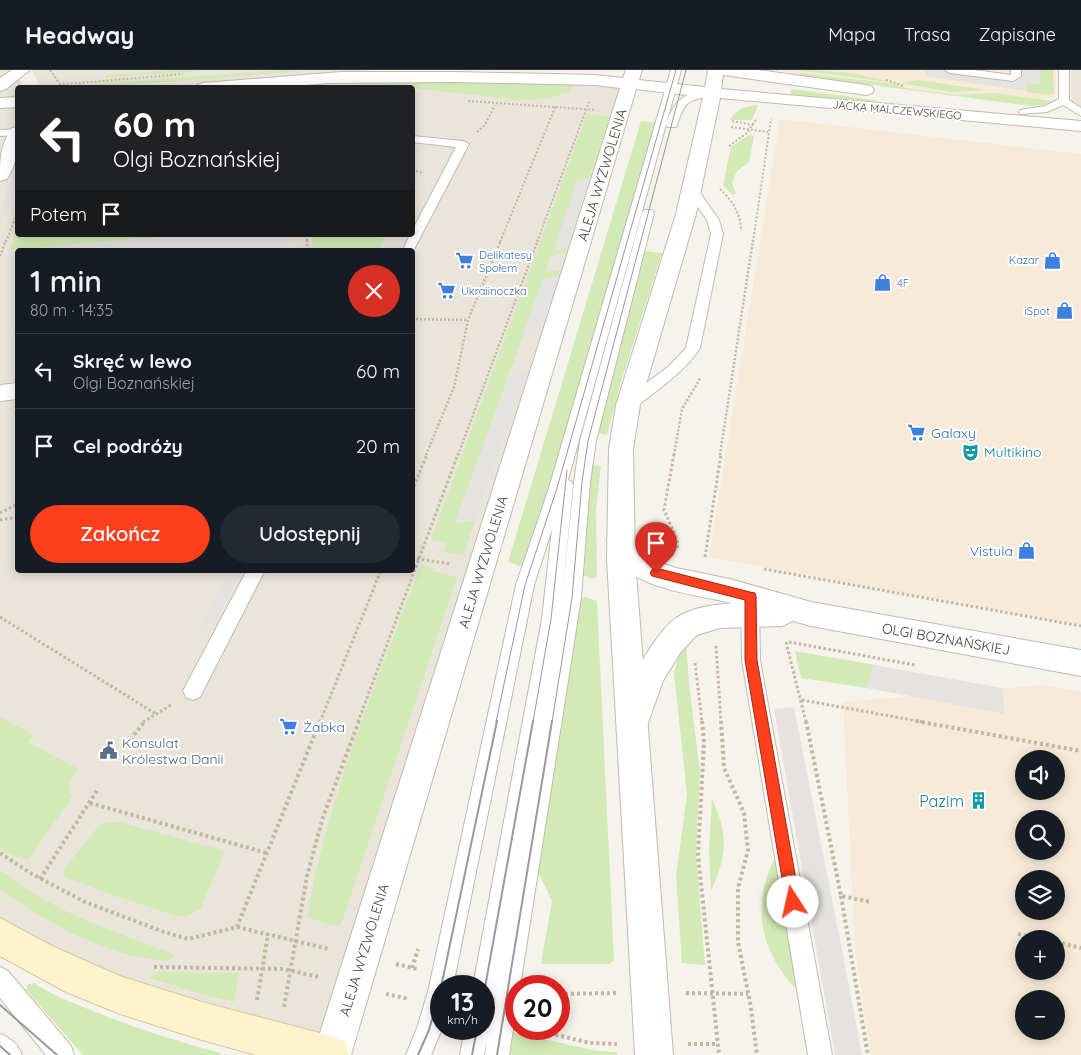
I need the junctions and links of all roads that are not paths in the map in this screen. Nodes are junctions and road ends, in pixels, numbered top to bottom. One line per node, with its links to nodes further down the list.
1 (413, 70): 11 (street)
2 (676, 70): 14 (lane)
3 (686, 70): 14 (lane)
4 (716, 70): 16 (street)
5 (723, 70): 15 (street, JACKA MALCZEWSKIEGO)
6 (950, 70): 7 (lane)
7 (1016, 70)
8 (1064, 70): 18 (lane)
9 (25, 74): 13 (street)
10 (632, 76): 11 (street); 14 (street); 22 (lane); 51 (street, ALEJA WYZWOLENIA)
11 (324, 78): 12 (street)
12 (239, 85)
13 (0, 86)
14 (676, 88): 16 (street); 22 (lane)
15 (879, 92)
16 (713, 93): 22 (lane); 25 (street, JACKA MALCZEWSKIEGO); 31 (street)
17 (899, 94): 21 (street, JACKA MALCZEWSKIEGO)
18 (1064, 101): 21 (lane, JACKA MALCZEWSKIEGO); 23 (lane)
19 (15, 102): 20 (street)
20 (0, 103)
21 (1024, 112): 24 (street, JACKA MALCZEWSKIEGO)
22 (670, 113): 36 (lane); 43 (lane)
23 (1081, 113)
24 (1081, 118)
25 (1081, 126)
26 (15, 132): 27 (lane)
27 (0, 134)
28 (15, 139): 30 (street)
29 (415, 139): 32 (lane)
30 (0, 175)
31 (692, 190): 35 (street); 35 (lane)
32 (410, 248)
33 (15, 391): 34 (street)
34 (0, 393)
35 (628, 405): 37 (street)
36 (574, 426): 45 (lane); 52 (lane)
37 (620, 540): 39 (street, OLGI BOZNAŃSKIEJ); 42 (street)
38 (254, 573): 41 (lane)
39 (750, 617): 40 (street, OLGI BOZNAŃSKIEJ); 42 (street, OLGI BOZNAŃSKIEJ); 57 (lane)
40 (1081, 663)
41 (193, 691)
42 (633, 740): 56 (street)
43 (517, 930): 54 (lane); 55 (lane)
44 (0, 936): 51 (main road)
45 (487, 975)
46 (0, 978): 50 (lane)
47 (475, 1040): 53 (lane)
48 (0, 1046): 49 (lane)
49 (10, 1055)
50 (62, 1055)
51 (332, 1055)
52 (418, 1055)
53 (472, 1055)
54 (490, 1055)
55 (497, 1055)
56 (654, 1055)
57 (820, 1055)

